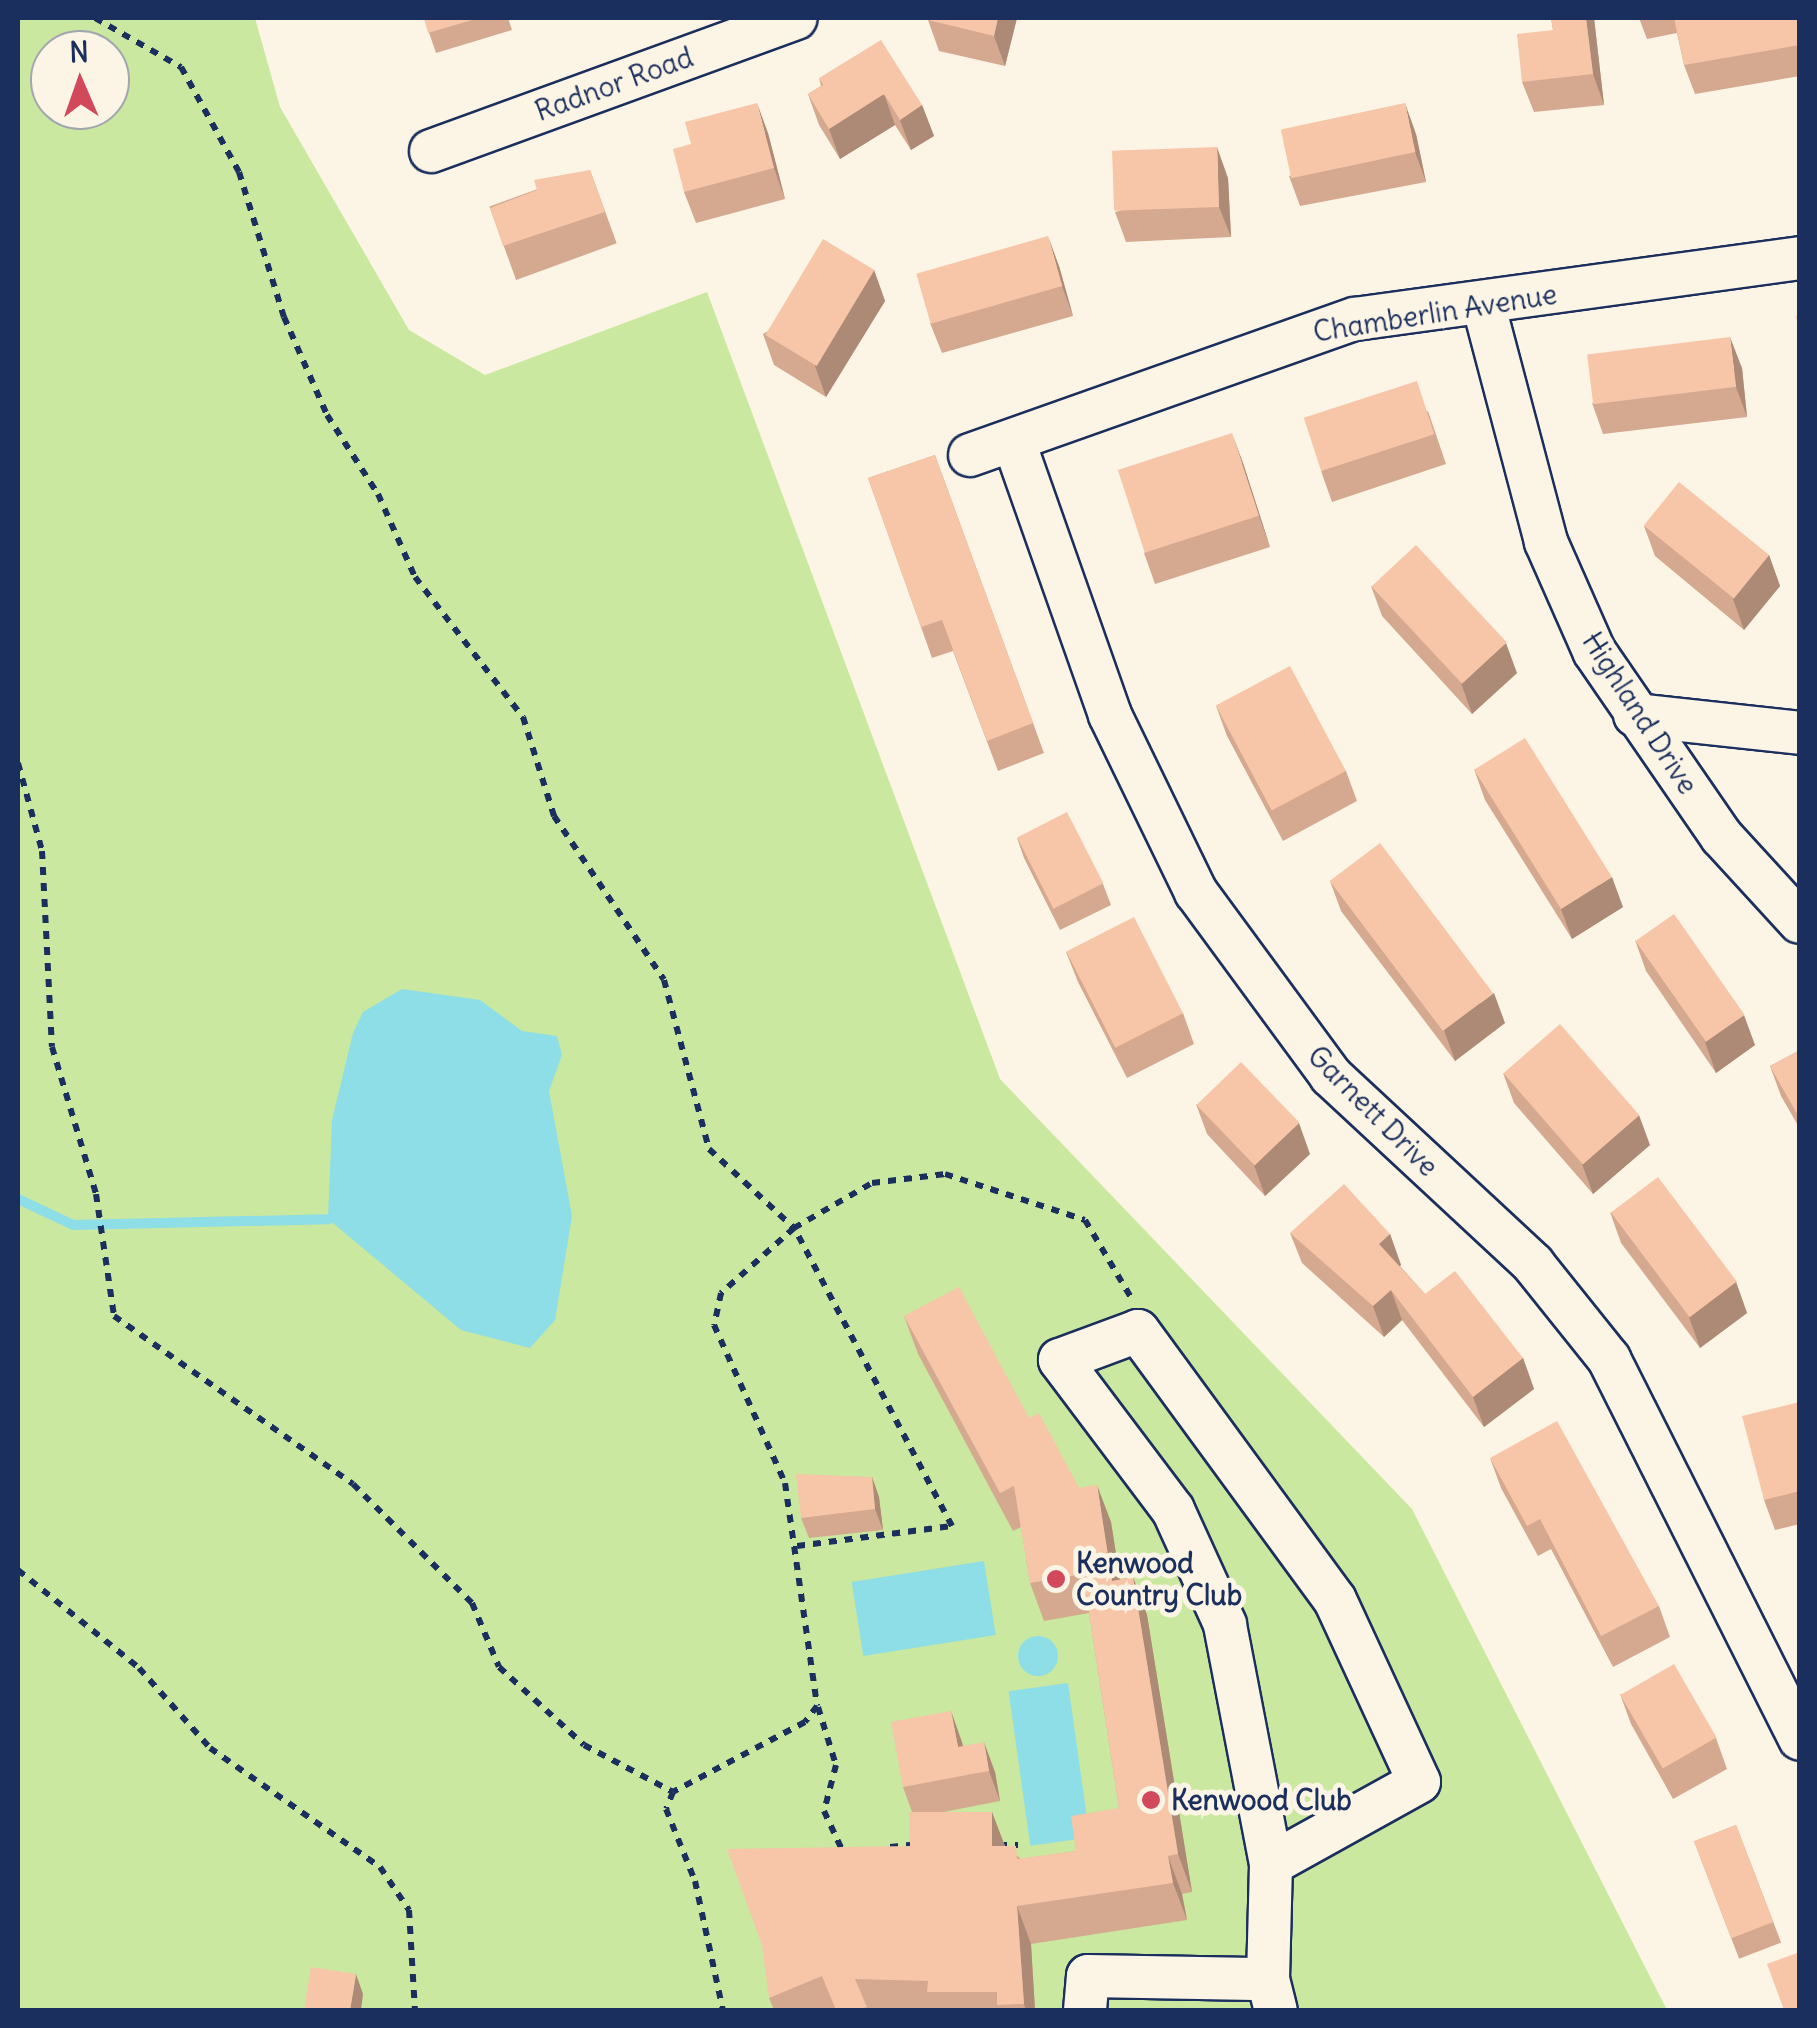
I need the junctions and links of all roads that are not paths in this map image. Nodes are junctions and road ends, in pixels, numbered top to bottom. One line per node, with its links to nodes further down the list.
1 (796, 18): 2 (street, Radnor Road)
2 (432, 151)
3 (1800, 258): 4 (street, Chamberlin Avenue)
4 (1483, 302): 5 (street, Chamberlin Avenue); 7 (street, Highland Drive)
5 (1014, 442): 6 (street, Chamberlin Avenue); 10 (street, Garnett Drive)
6 (970, 455)
7 (1635, 715): 8 (street); 9 (street, Highland Drive)
8 (1800, 733)
9 (1800, 922)
10 (1800, 1740)
11 (1271, 1864): 11 (street); 12 (street)
12 (1272, 1995): 13 (street)
13 (1085, 2010)

